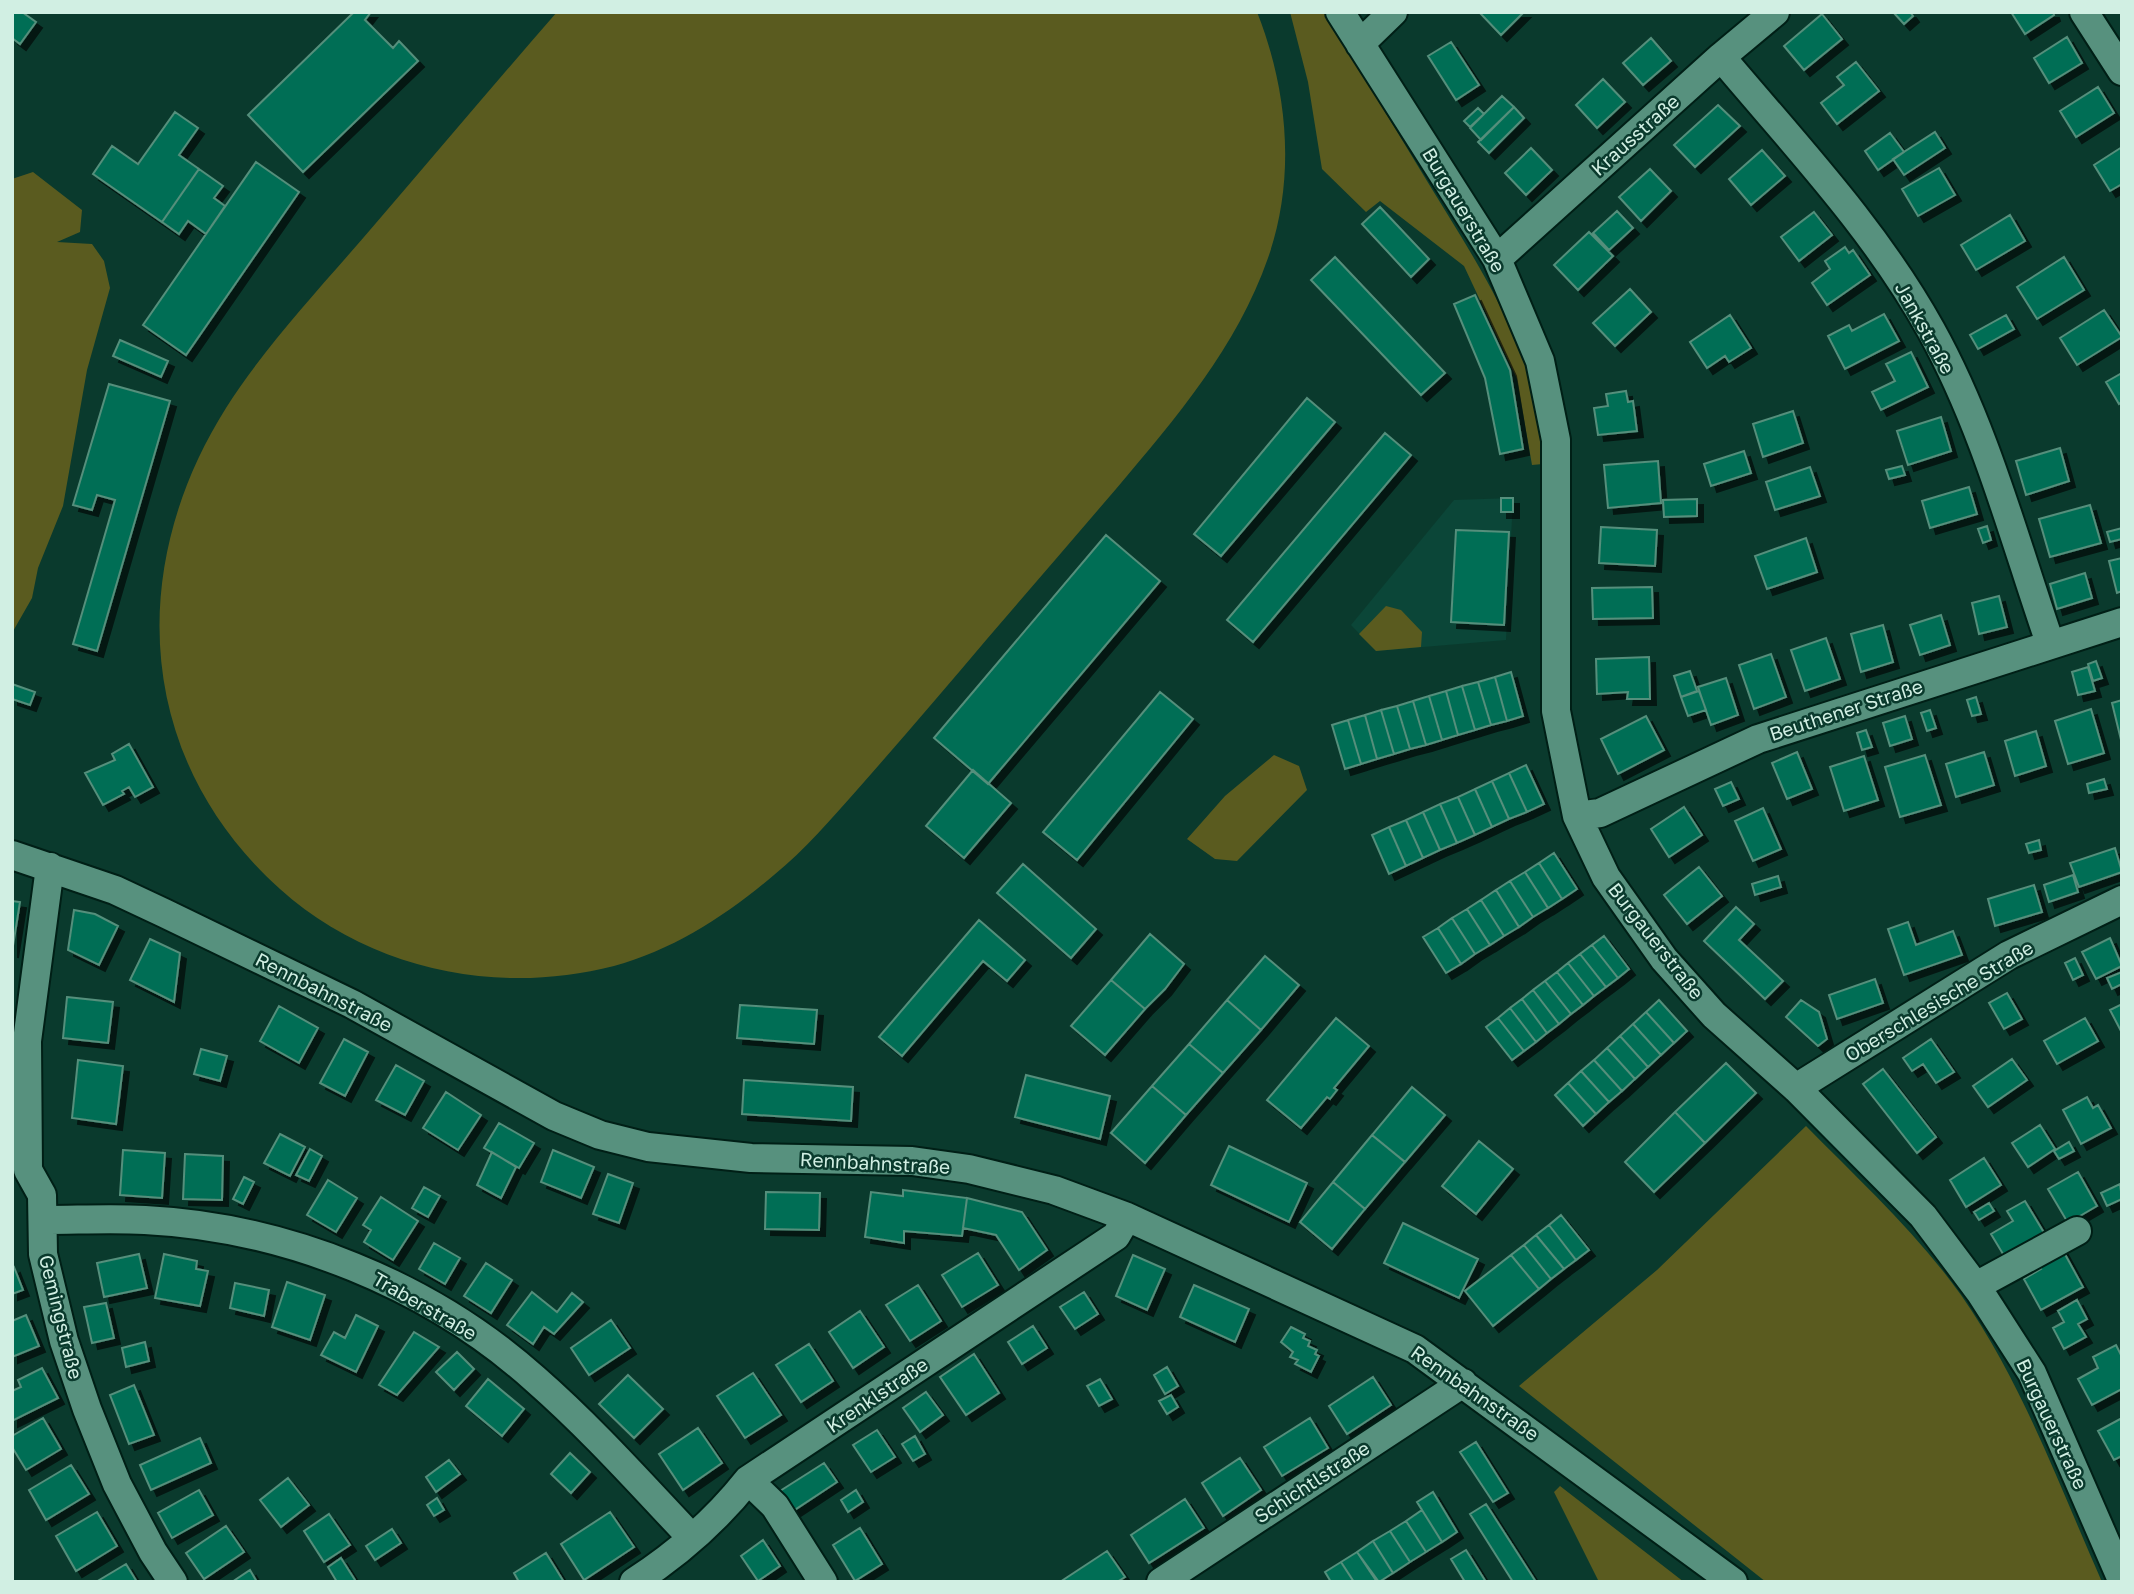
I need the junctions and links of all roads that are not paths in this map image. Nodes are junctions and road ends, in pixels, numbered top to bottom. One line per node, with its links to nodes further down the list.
1 (1340, 12): 5 (street, Burgauerstraße)
2 (1393, 12): 5 (street)
3 (1775, 12): 6 (street, Krausstraße)
4 (2084, 12): 7 (street)
5 (1360, 44): 8 (street, Burgauerstraße)
6 (1721, 57): 8 (street, Krausstraße); 10 (street, Jankstraße)
7 (2122, 71)
8 (1497, 259): 11 (street, Burgauerstraße)
9 (2122, 622): 10 (street, Beuthener Straße)
10 (2050, 643): 11 (street, Beuthener Straße)
11 (1577, 816): 15 (street, Burgauerstraße)
12 (12, 855): 13 (street, Rennbahnstraße)
13 (50, 867): 16 (street, Gemingstraße); 17 (street, Rennbahnstraße)
14 (2122, 900): 15 (street, Oberschlesische Straße)
15 (1796, 1088): 20 (street, Burgauerstraße)
16 (20, 1171): 18 (street, Gemingstraße)
17 (1127, 1217): 21 (street, Rennbahnstraße); 22 (street, Krenklstraße)
18 (44, 1220): 23 (street, Traberstraße); 25 (street, Gemingstraße)
19 (2077, 1231): 20 (street)
20 (1976, 1286): 24 (street, Burgauerstraße)
21 (1463, 1383): 28 (street, Schichtlstraße); 29 (street, Rennbahnstraße)
22 (748, 1480): 23 (street, Krenklstraße); 27 (street)
23 (691, 1537): 26 (street, Krenklstraße)
24 (2122, 1580)
25 (173, 1582)
26 (634, 1582)
27 (823, 1582)
28 (1161, 1582)
29 (1733, 1582)

